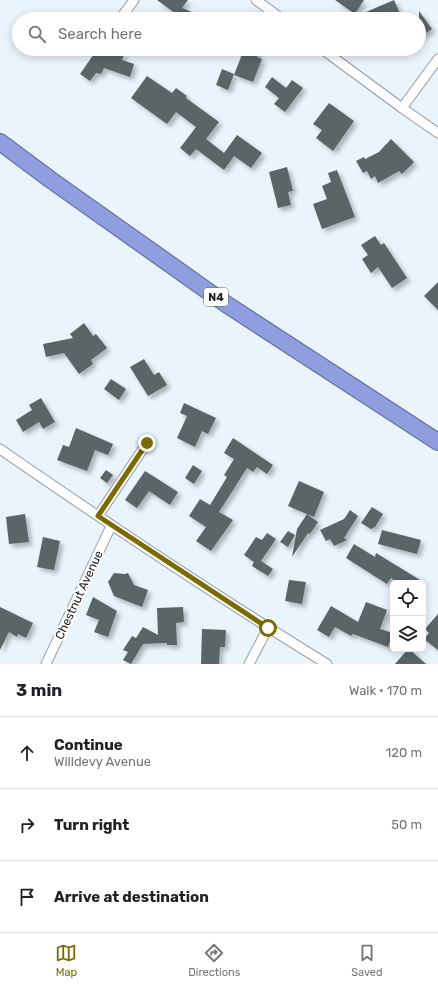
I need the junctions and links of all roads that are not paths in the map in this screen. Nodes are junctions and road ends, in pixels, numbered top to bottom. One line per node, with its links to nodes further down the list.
1 (134, 0): 3 (street)
2 (256, 0): 4 (street)
3 (125, 12)
4 (272, 12)
5 (331, 56): 7 (street)
6 (438, 59): 7 (street)
7 (402, 108): 8 (street)
8 (438, 133)
9 (0, 142): 10 (highway, N4)
10 (438, 442)
11 (147, 443): 13 (street)
12 (0, 449): 13 (street)
13 (98, 516): 14 (street)
14 (111, 526): 15 (street); 16 (street, Chestnut Avenue)
15 (268, 628): 17 (street); 18 (street)
16 (46, 664)
17 (249, 664)
18 (327, 664)

